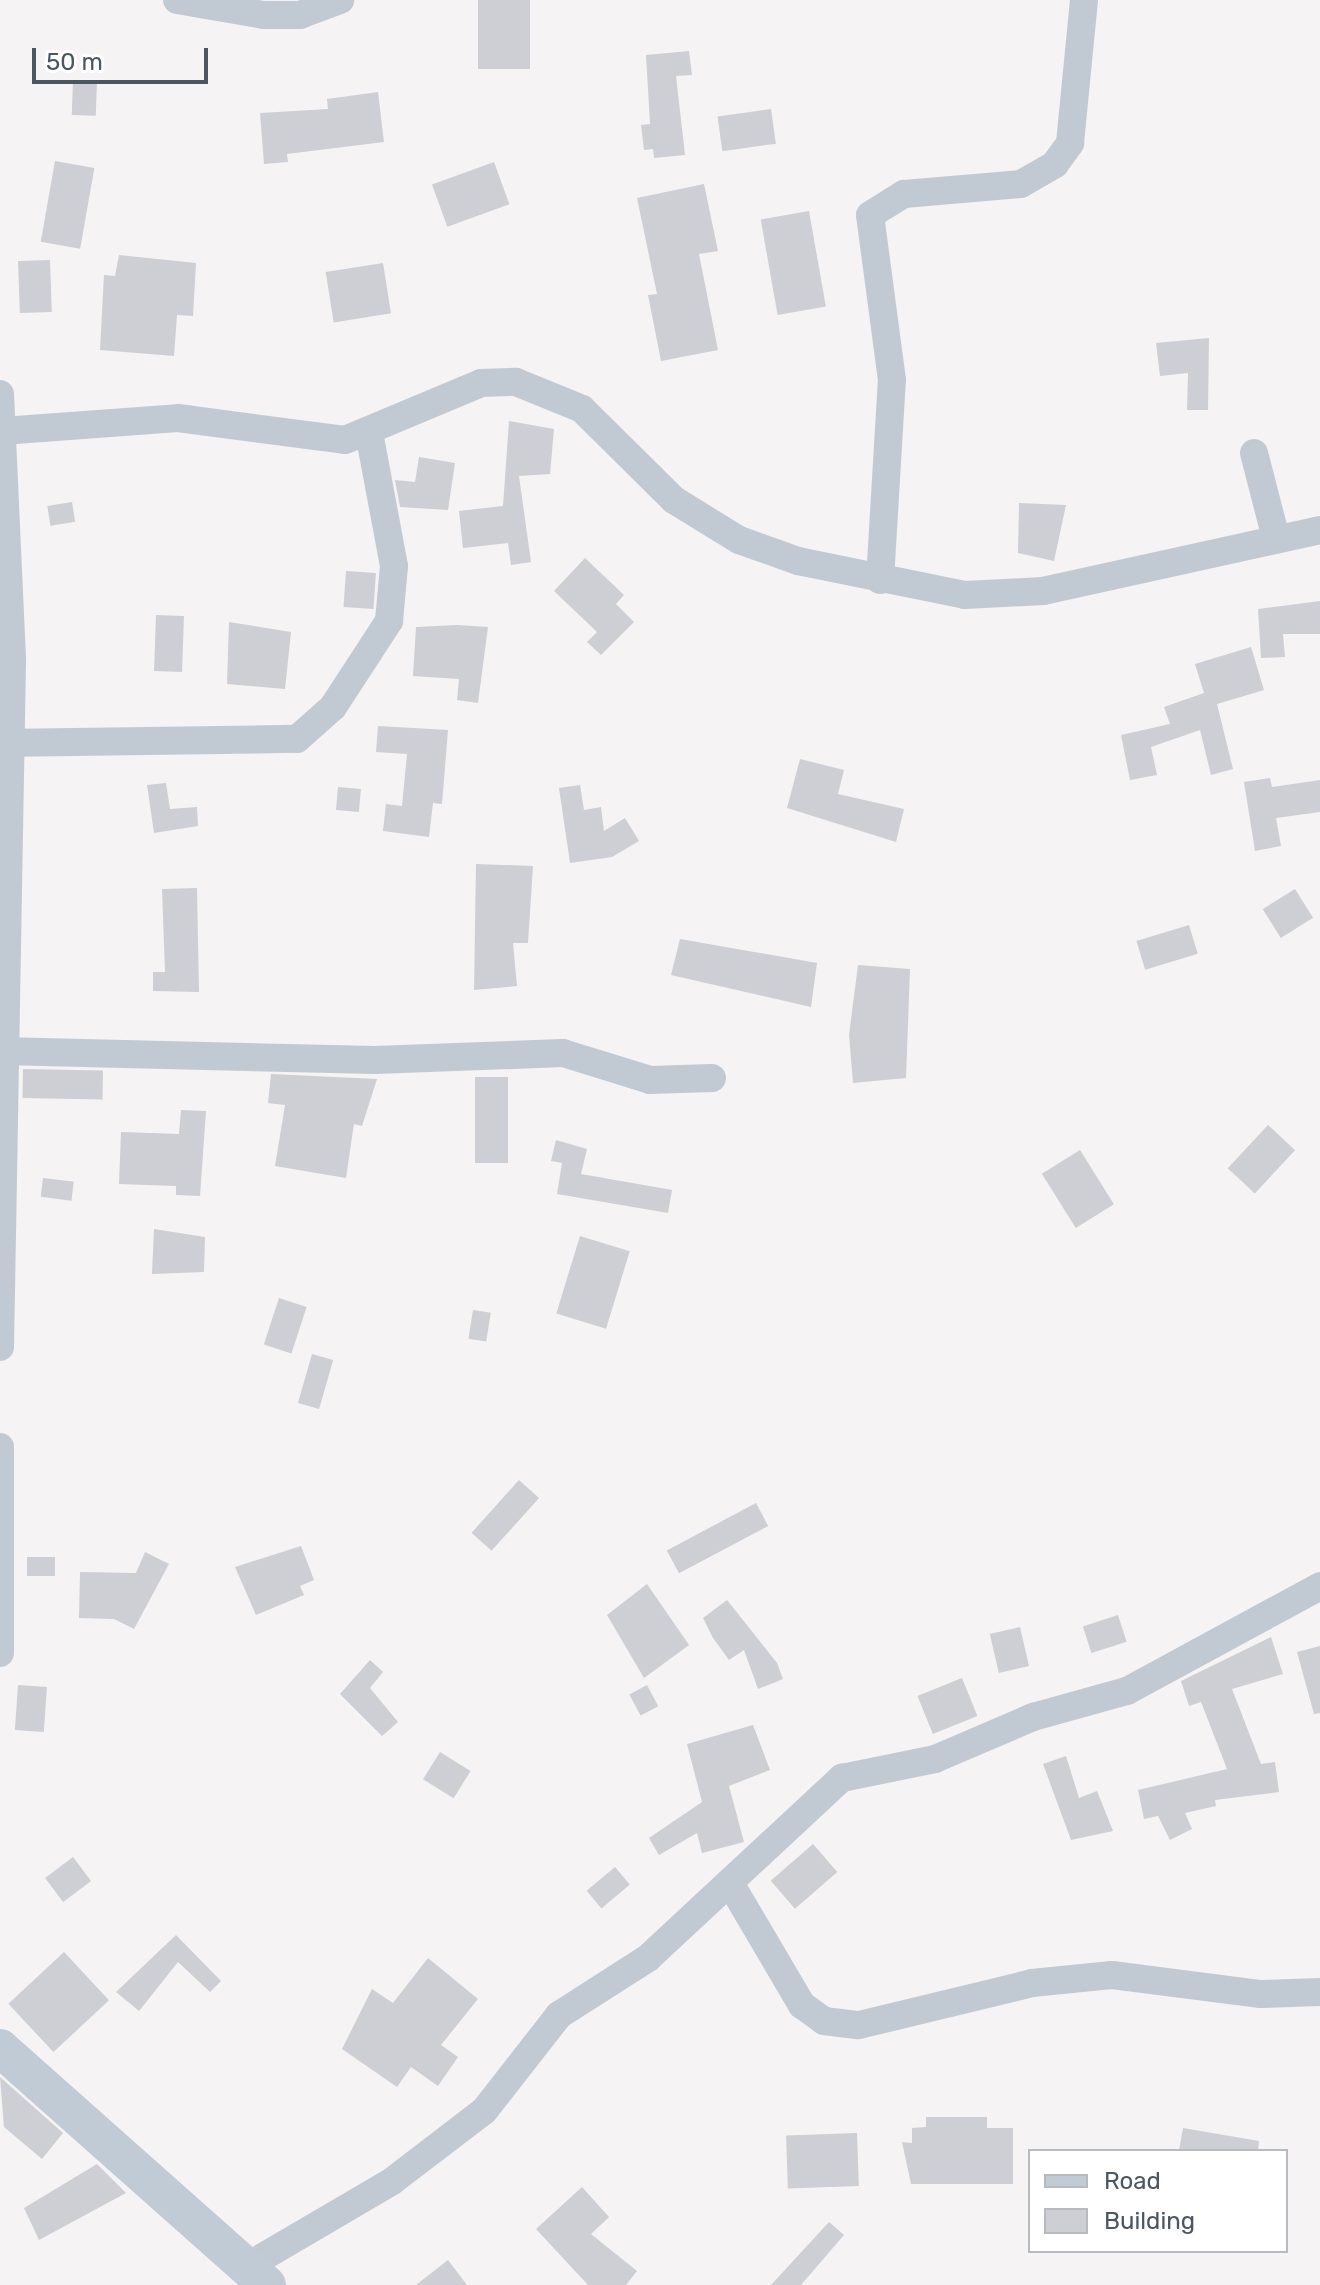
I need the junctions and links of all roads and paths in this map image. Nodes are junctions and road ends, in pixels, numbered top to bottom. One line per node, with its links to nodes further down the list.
1 (177, 0): 2 (street)
2 (340, 0)
3 (1084, 0): 10 (street)
4 (0, 394): 5 (street)
5 (2, 431): 6 (street); 11 (street)
6 (369, 433): 10 (street); 11 (street)
7 (1254, 453): 9 (street)
8 (1320, 530): 9 (street)
9 (1276, 538): 10 (street)
10 (880, 580)
11 (5, 744): 12 (street)
12 (2, 1051): 13 (street); 14 (street)
13 (712, 1078)
14 (0, 1347)
15 (0, 1447): 17 (street)
16 (1320, 1586): 18 (street)
17 (0, 1653)
18 (730, 1883): 19 (street); 21 (street)
19 (1320, 1992)
20 (0, 2048): 21 (street)
21 (256, 2276)

